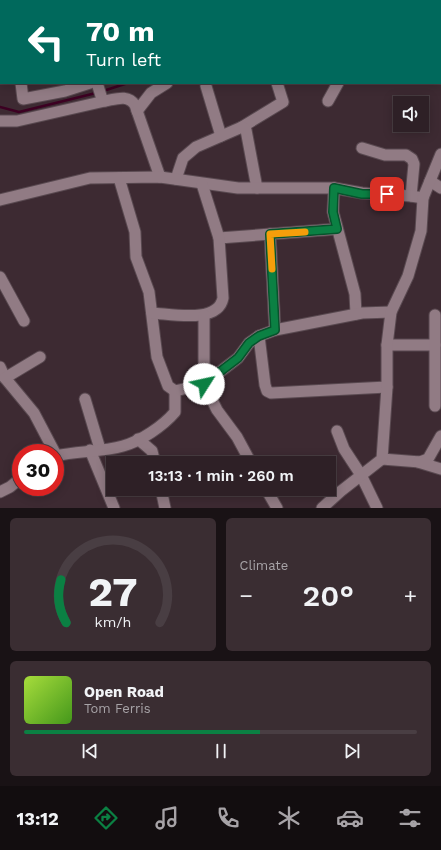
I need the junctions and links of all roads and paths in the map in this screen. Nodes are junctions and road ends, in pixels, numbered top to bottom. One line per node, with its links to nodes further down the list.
1 (21, 84): 6 (street)
2 (165, 84): 9 (street)
3 (277, 84): 11 (street)
4 (337, 84): 8 (street)
5 (206, 86): 12 (street)
6 (62, 87): 7 (street)
7 (98, 89): 9 (street); 10 (street)
8 (328, 101)
9 (137, 111): 16 (street)
10 (0, 121)
11 (242, 127): 12 (street); 21 (street)
12 (221, 136): 18 (street)
13 (362, 148): 24 (street)
14 (441, 154): 15 (street)
15 (441, 159): 19 (street)
16 (160, 176): 17 (street); 18 (street)
17 (119, 178): 26 (street); 32 (street)
18 (176, 179): 20 (street)
19 (430, 182): 23 (street); 25 (street)
20 (202, 184): 21 (street); 29 (street)
21 (257, 188): 22 (street)
22 (334, 188): 24 (street); 27 (street)
23 (441, 188)
24 (411, 196): 25 (street)
25 (423, 198): 31 (street)
26 (0, 200)
27 (337, 229): 28 (street); 33 (street)
28 (270, 234): 29 (street); 37 (street)
29 (219, 238): 34 (street)
30 (0, 277): 36 (street)
31 (391, 312): 33 (street); 40 (street)
32 (152, 313): 34 (street); 46 (street)
33 (356, 314): 37 (street)
34 (204, 315): 44 (street)
35 (435, 315): 39 (street)
36 (24, 321)
37 (275, 330): 38 (street)
38 (259, 336): 44 (street); 45 (street)
39 (435, 344): 40 (street); 48 (street)
40 (387, 345): 45 (street)
41 (40, 357): 43 (street)
42 (0, 367): 43 (street)
43 (5, 378): 52 (street)
44 (204, 384): 46 (street); 56 (street)
45 (387, 387): 57 (street)
46 (175, 392): 51 (street)
47 (85, 399): 53 (street)
48 (435, 406)
49 (337, 432): 60 (street)
50 (441, 436): 58 (street)
51 (138, 439): 53 (street); 55 (street)
52 (50, 444)
53 (95, 450): 54 (street); 65 (street)
54 (64, 453)
55 (153, 456)
56 (246, 456)
57 (382, 459): 58 (street); 60 (street)
58 (418, 462): 59 (street)
59 (441, 469)
60 (361, 475): 68 (street); 69 (street)
61 (12, 485): 62 (street)
62 (0, 492)
63 (162, 496): 66 (street)
64 (270, 496): 67 (street)
65 (114, 508)
66 (165, 508)
67 (277, 508)
68 (322, 508)
69 (377, 508)

